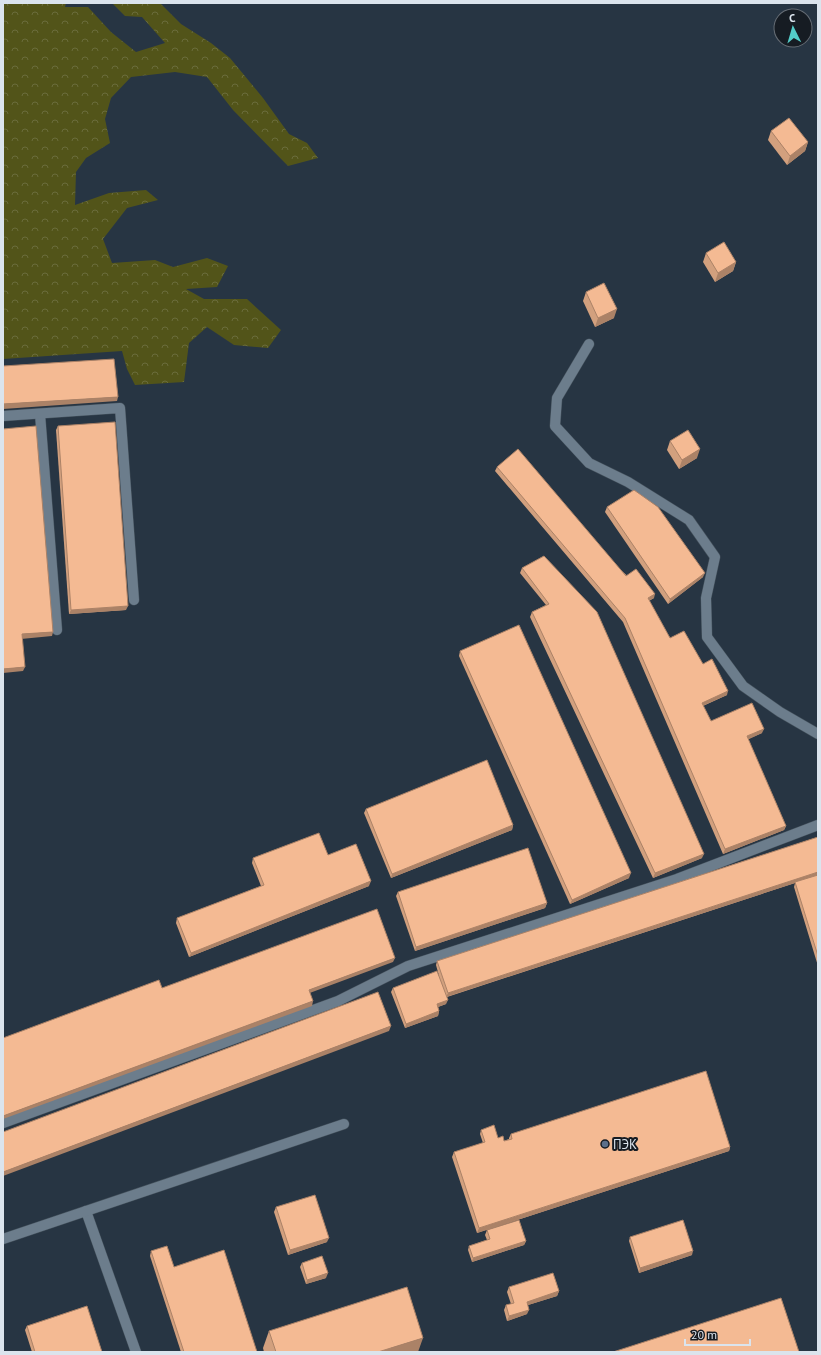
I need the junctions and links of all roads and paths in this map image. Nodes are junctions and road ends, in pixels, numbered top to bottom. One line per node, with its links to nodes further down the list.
1 (589, 344): 6 (street)
2 (40, 414): 3 (street); 4 (street); 5 (street)
3 (3, 416)
4 (134, 600)
5 (57, 630)
6 (818, 734)
7 (818, 825): 8 (street)
8 (3, 1123)
9 (344, 1124): 10 (street)
10 (86, 1211): 11 (street); 12 (street)
11 (3, 1239)
12 (136, 1352)

